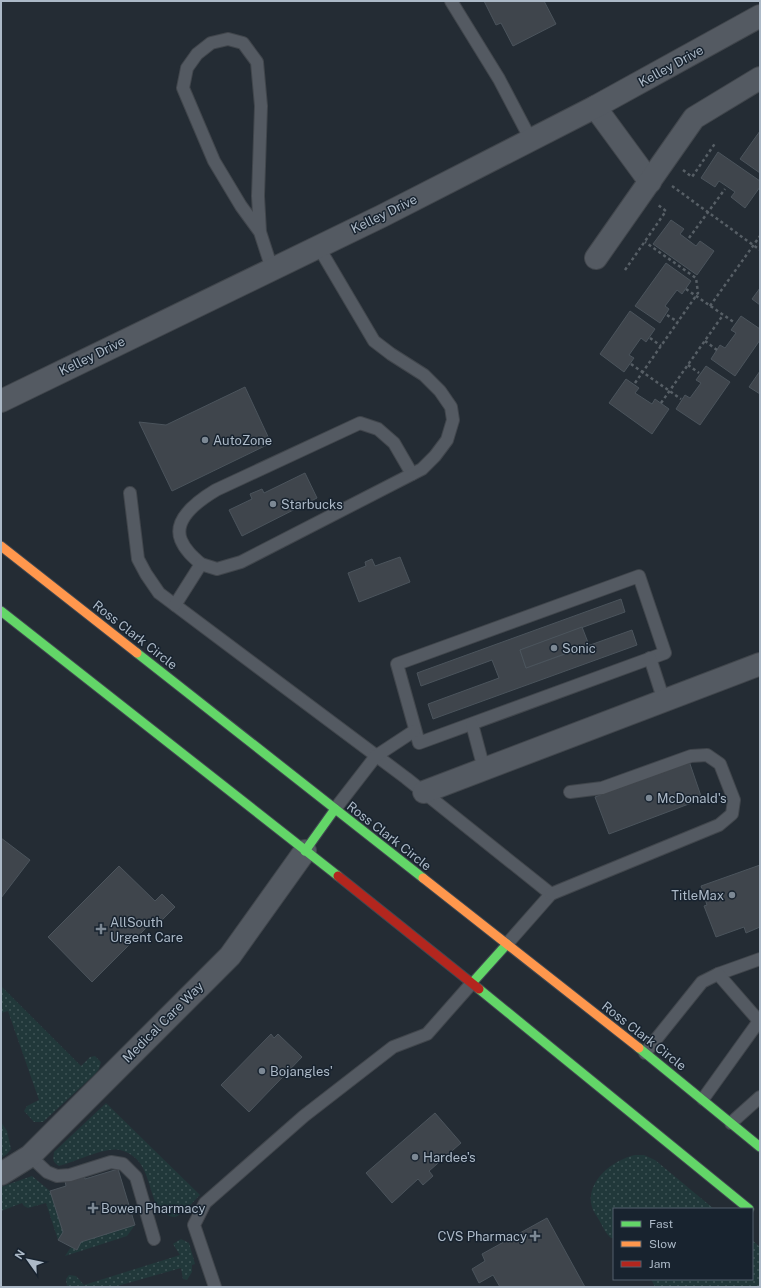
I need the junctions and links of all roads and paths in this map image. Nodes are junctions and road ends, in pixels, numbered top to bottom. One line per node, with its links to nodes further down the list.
1 (451, 1): 5 (lane)
2 (760, 16): 4 (street, Kelley Drive)
3 (760, 78): 8 (street)
4 (595, 107): 5 (street, Kelley Drive); 8 (street)
5 (531, 140): 16 (street, Kelley Drive)
6 (716, 142): 7 (path)
7 (677, 166)
8 (652, 185): 10 (path); 14 (path); 18 (street)
9 (725, 189): 10 (path)
10 (708, 212): 13 (path); 15 (path)
11 (260, 232): 11 (lane); 19 (lane)
12 (760, 236): 15 (path)
13 (689, 238)
14 (645, 242): 20 (path); 22 (path)
15 (753, 245): 17 (path); 23 (path)
16 (318, 246): 19 (street, Kelley Drive); 41 (lane)
17 (760, 250)
18 (596, 258)
19 (272, 269): 39 (street, Kelley Drive)
20 (625, 270)
21 (686, 289): 22 (path)
22 (696, 296): 23 (path); 26 (path)
23 (710, 306): 25 (path)
24 (667, 314): 26 (path)
25 (723, 315): 27 (path); 29 (path)
26 (678, 322): 30 (path)
27 (735, 323)
28 (650, 338): 30 (path)
29 (704, 341): 31 (path); 33 (path)
30 (661, 346): 34 (path)
31 (717, 350)
32 (631, 364): 34 (path)
33 (688, 365): 35 (path); 37 (path)
34 (642, 372): 36 (path); 37 (path)
35 (699, 373)
36 (634, 383)
37 (669, 391): 38 (path); 40 (path)
38 (681, 399)
39 (1, 401)
40 (661, 403)
41 (412, 474): 44 (lane); 44 (lane)
42 (130, 494): 45 (lane)
43 (1, 546): 56 (highway, Ross Clark Circle)
44 (201, 564): 45 (lane)
45 (175, 605): 52 (lane)
46 (1, 611): 57 (highway)
47 (650, 658): 49 (lane); 50 (lane); 51 (lane)
48 (760, 664): 49 (street)
49 (664, 701): 53 (street)
50 (472, 724): 51 (lane); 53 (lane)
51 (414, 730): 52 (lane)
52 (376, 756): 54 (lane); 56 (lane)
53 (484, 769): 54 (street)
54 (424, 792): 58 (lane)
55 (570, 792): 58 (lane)
56 (335, 809): 57 (highway); 59 (highway, Ross Clark Circle)
57 (305, 851): 62 (highway); 68 (street, Medical Care Way)
58 (551, 894): 59 (lane)
59 (507, 944): 62 (highway); 63 (highway, Ross Clark Circle)
60 (760, 959): 61 (lane)
61 (718, 974): 63 (lane); 65 (lane)
62 (472, 983): 70 (highway); 72 (lane)
63 (645, 1053): 65 (highway, Ross Clark Circle)
64 (760, 1097): 66 (lane)
65 (702, 1099): 66 (highway, Ross Clark Circle)
66 (731, 1123): 67 (highway, Ross Clark Circle)
67 (760, 1147)
68 (30, 1156): 69 (street, Medical Care Way); 71 (lane)
69 (1, 1174)
70 (747, 1208)
71 (154, 1239)
72 (215, 1287)

